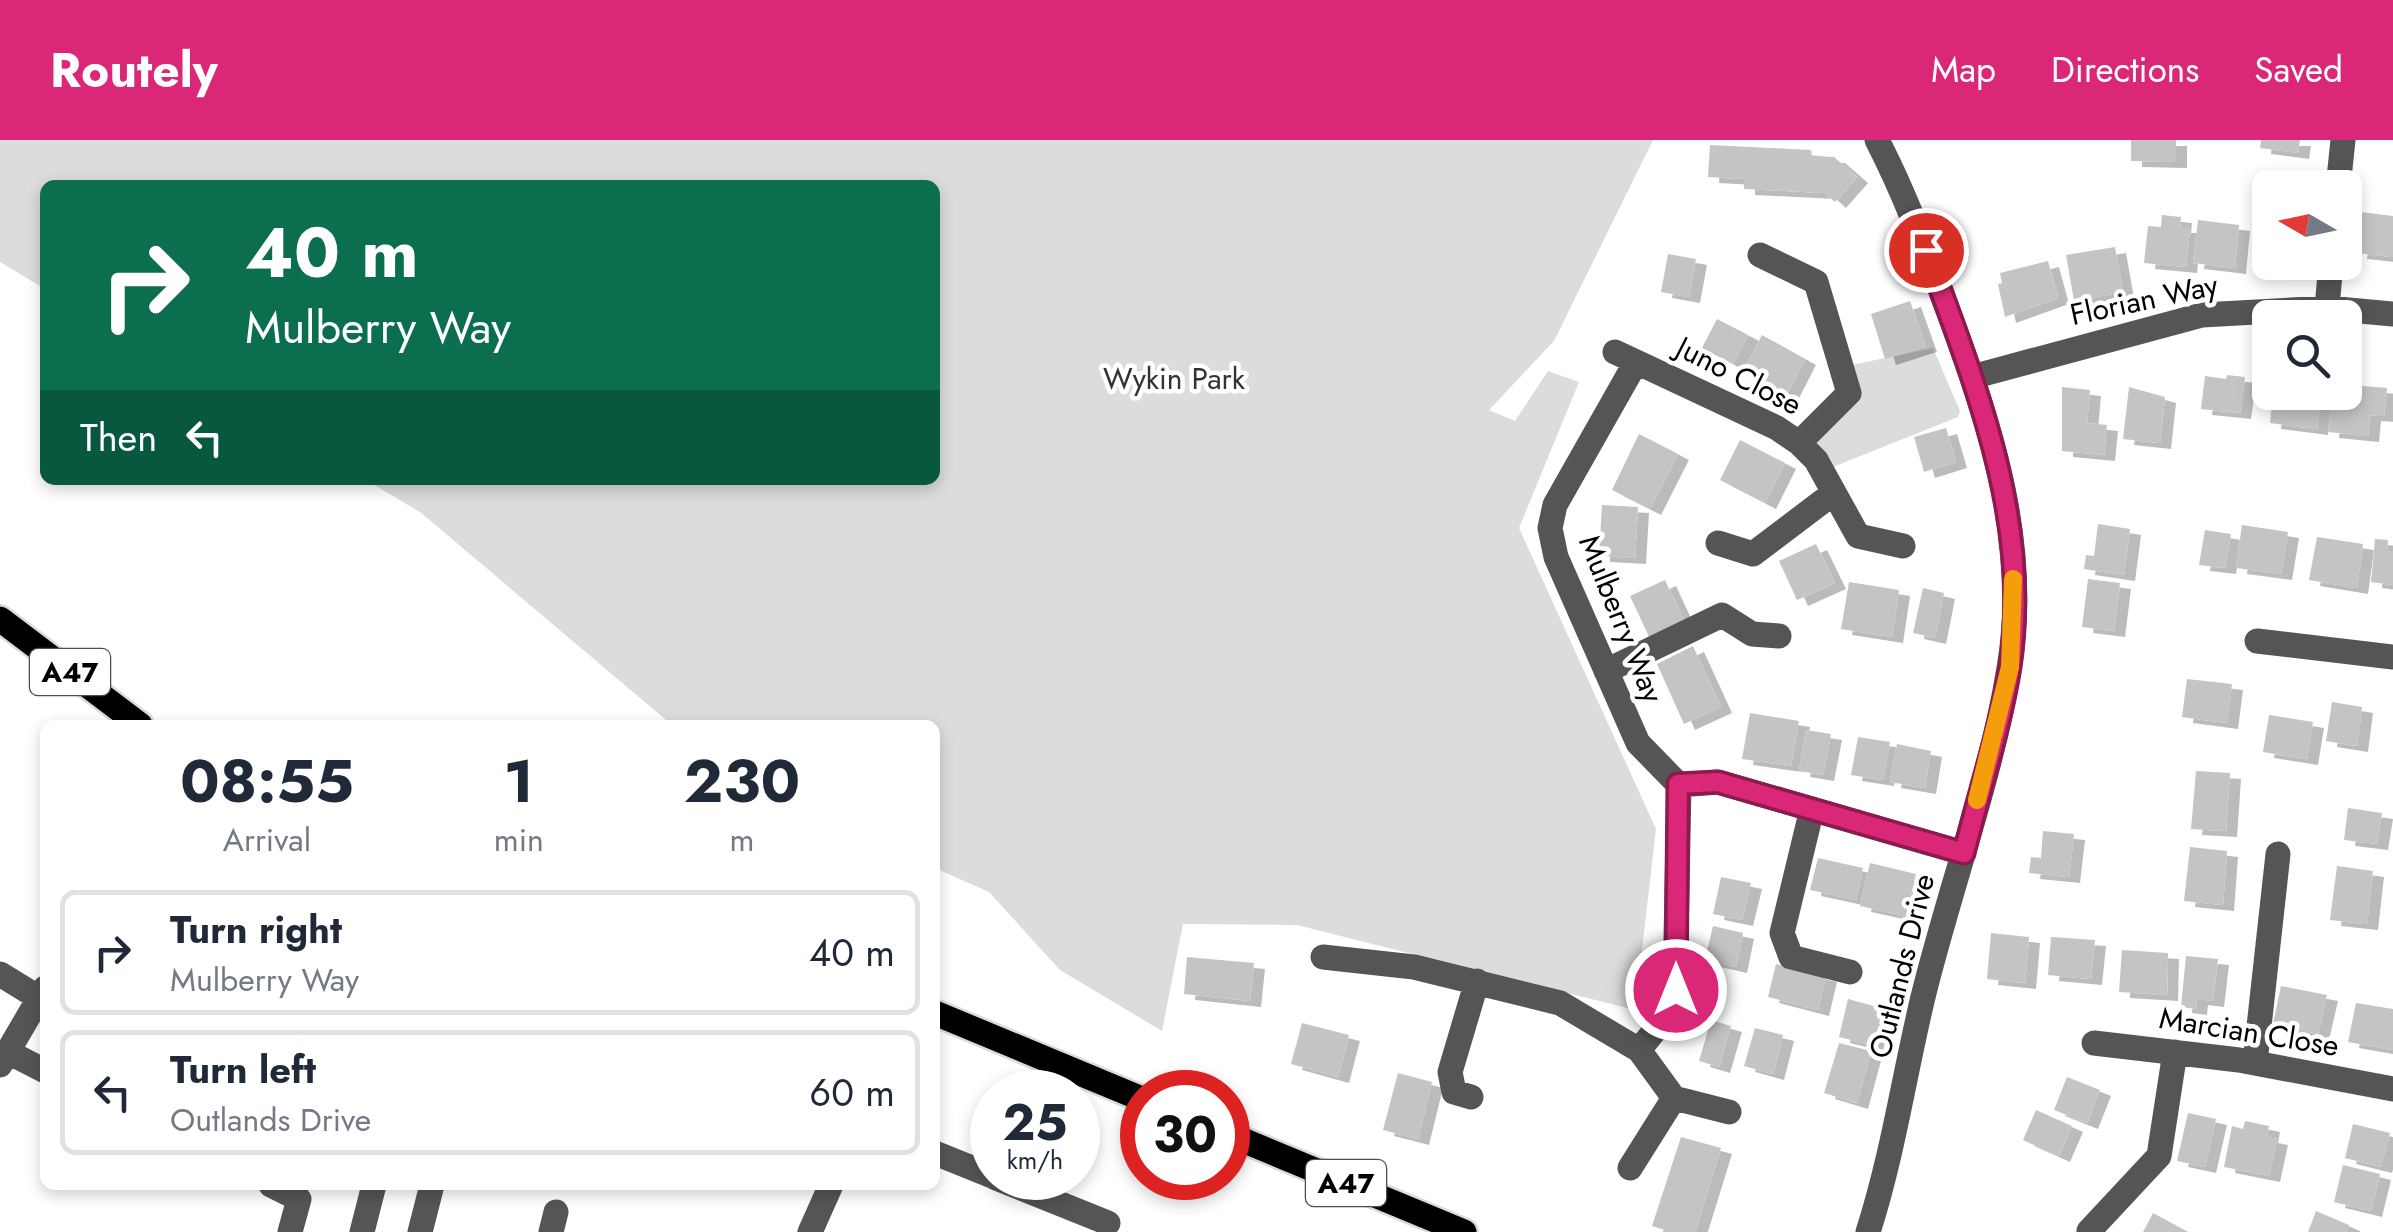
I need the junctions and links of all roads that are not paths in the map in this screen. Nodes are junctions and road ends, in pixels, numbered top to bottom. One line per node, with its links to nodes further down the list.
1 (1877, 140): 9 (street, Outlands Drive)
2 (2342, 140): 3 (street)
3 (2340, 170)
4 (1760, 255): 10 (street)
5 (2362, 311): 7 (street, Florian Way)
6 (2252, 312): 9 (street, Florian Way)
7 (2393, 314)
8 (1626, 357): 10 (street, Juno Close); 18 (street, Mulberry Way)
9 (1972, 376): 22 (street, Outlands Drive)
10 (1799, 443): 11 (street, Juno Close)
11 (1831, 495): 12 (street); 13 (street, Juno Close)
12 (1718, 543)
13 (1903, 546)
14 (0, 619): 19 (main road, A47)
15 (1779, 636): 18 (street)
16 (2256, 641): 17 (street)
17 (2393, 657)
18 (1606, 670): 20 (street, Mulberry Way)
19 (133, 720)
20 (1678, 784): 21 (street); 32 (street)
21 (1812, 809): 22 (street); 25 (street)
22 (1964, 853): 58 (street, Outlands Drive)
23 (2278, 854): 35 (street)
24 (1322, 957): 27 (street)
25 (1850, 972)
26 (0, 974): 28 (street)
27 (1478, 981): 32 (street); 39 (street)
28 (40, 992)
29 (40, 996): 34 (street)
30 (940, 1015): 38 (main road)
31 (2094, 1044): 33 (street, Marcian Close)
32 (1639, 1050): 40 (street)
33 (2175, 1052): 35 (street, Marcian Close); 52 (street)
34 (4, 1058): 36 (street)
35 (2255, 1062): 37 (street, Marcian Close)
36 (40, 1069)
37 (2393, 1088)
38 (1120, 1090)
39 (1471, 1097)
40 (1674, 1098): 41 (street); 45 (street)
41 (1729, 1112)
42 (1250, 1143): 57 (main road, A47)
43 (940, 1155): 44 (street)
44 (970, 1167)
45 (1630, 1168)
46 (281, 1190): 53 (street)
47 (373, 1190): 54 (street)
48 (431, 1190): 55 (street)
49 (828, 1190): 56 (street)
50 (1051, 1200): 51 (street)
51 (1108, 1223)
52 (2089, 1231)
53 (290, 1232)
54 (362, 1232)
55 (420, 1232)
56 (810, 1232)
57 (1464, 1232)
58 (1868, 1232)

